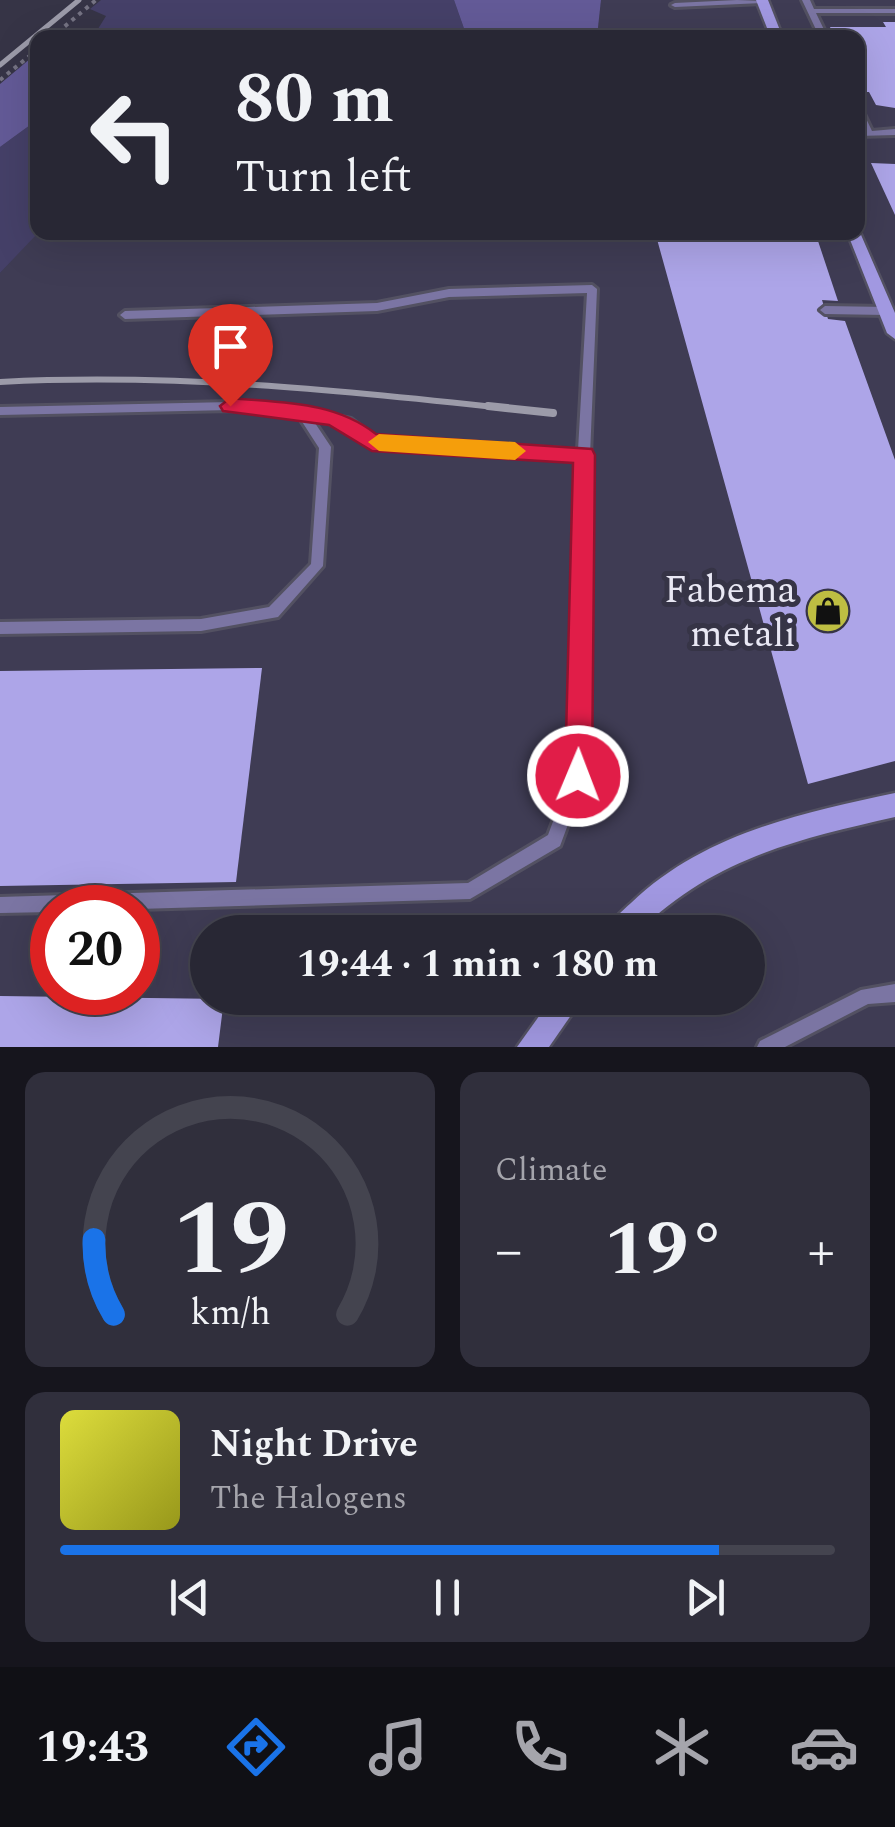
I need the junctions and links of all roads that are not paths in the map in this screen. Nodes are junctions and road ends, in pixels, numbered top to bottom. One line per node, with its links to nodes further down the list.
1 (762, 0): 3 (lane); 6 (street)
2 (806, 0): 4 (lane)
3 (676, 6)
4 (811, 11): 5 (lane); 7 (lane)
5 (895, 11)
6 (774, 30)
7 (820, 30)
8 (895, 132): 9 (lane)
9 (865, 134)
10 (857, 240): 12 (street)
11 (825, 310): 12 (lane)
12 (886, 311): 14 (street)
13 (125, 314): 17 (lane)
14 (895, 334)
15 (0, 411): 16 (lane)
16 (302, 412): 17 (lane); 18 (lane)
17 (584, 455): 20 (lane)
18 (0, 628)
19 (895, 805): 21 (street)
20 (0, 905)
21 (637, 915)
22 (895, 993): 25 (lane)
23 (555, 1015): 24 (street)
24 (530, 1047)
25 (766, 1047)

